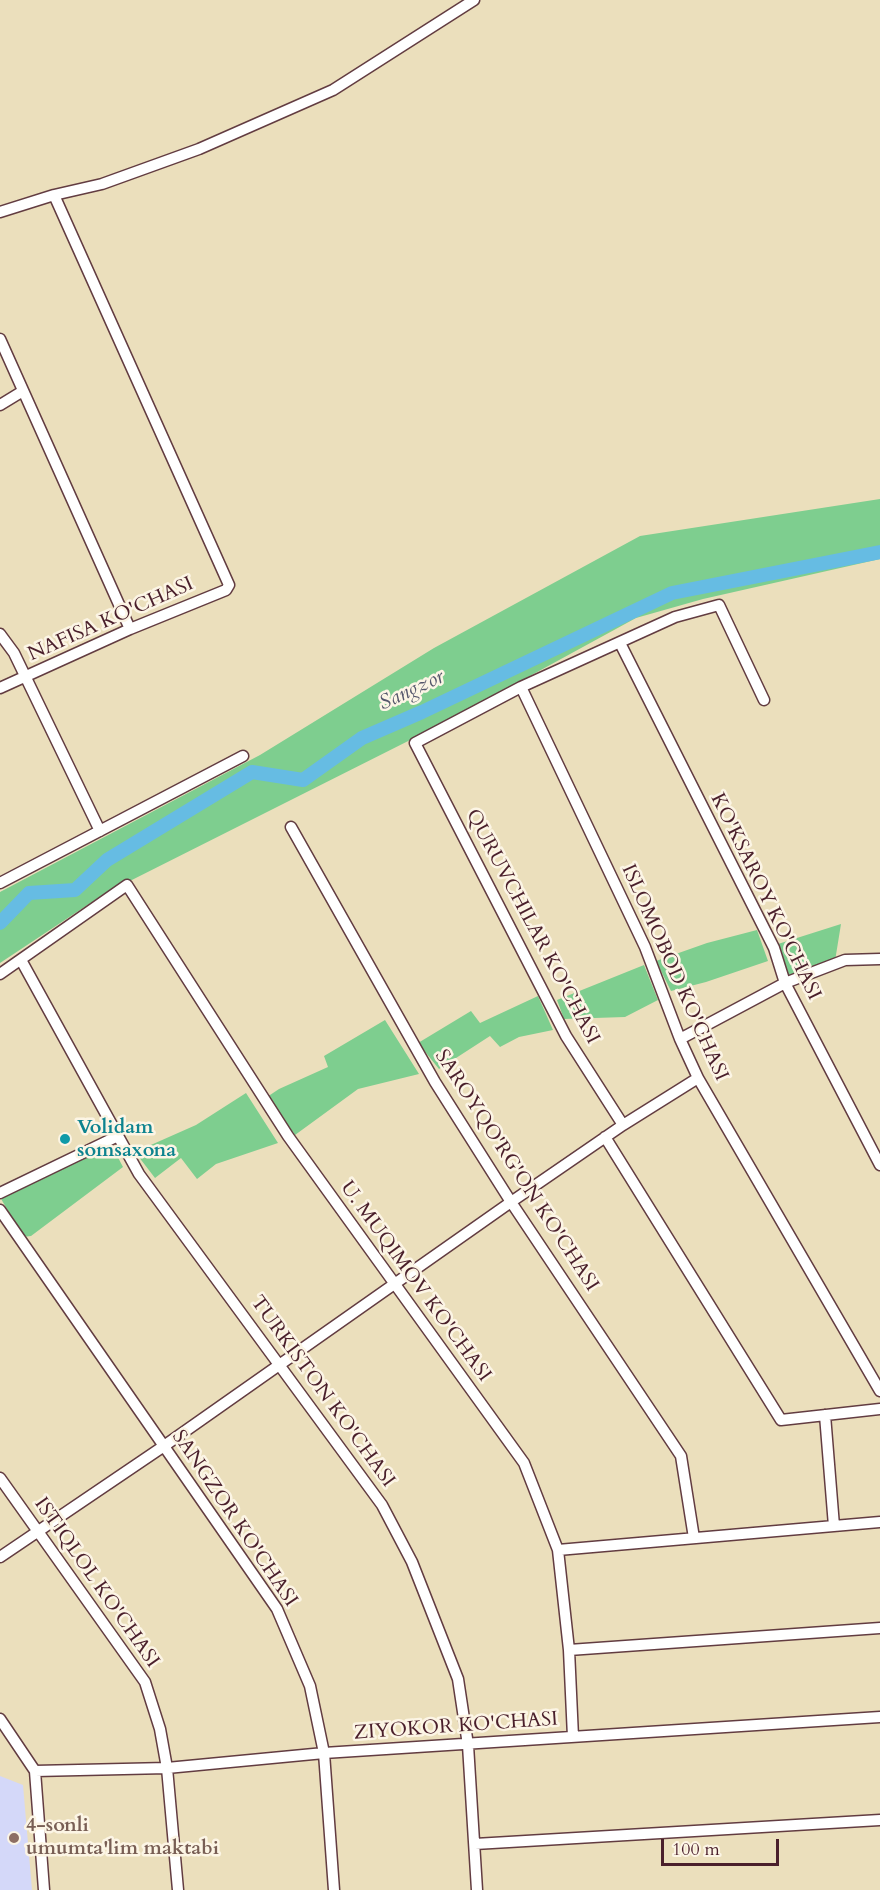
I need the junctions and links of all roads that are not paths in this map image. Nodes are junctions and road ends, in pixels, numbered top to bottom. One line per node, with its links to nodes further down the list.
1 (474, 0): 2 (street)
2 (54, 195): 3 (street); 7 (street, NAFISA KO'CHASI)
3 (1, 210)
4 (0, 339): 5 (street)
5 (23, 391): 6 (street); 7 (street)
6 (0, 405)
7 (130, 629): 10 (street, NAFISA KO'CHASI)
8 (0, 634): 10 (street)
9 (620, 643): 11 (street); 13 (street); 21 (street, KO'KSAROY KO'CHASI)
10 (24, 678): 12 (street, NAFISA KO'CHASI); 16 (street)
11 (521, 687): 22 (street, ISLOMOBOD KO'CHASI); 24 (street, QURUVCHILAR KO'CHASI)
12 (0, 688)
13 (764, 700)
14 (243, 756): 16 (street)
15 (291, 826): 29 (street, SAROYQO'RG'ON KO'CHASI)
16 (100, 831): 17 (street)
17 (0, 883)
18 (880, 959): 21 (street)
19 (21, 960): 20 (street); 25 (street, TURKISTON KO'CHASI); 31 (street, U. MUQIMOV KO'CHASI)
20 (0, 974)
21 (785, 983): 22 (street); 27 (street, KO'KSAROY KO'CHASI)
22 (680, 1039): 23 (street, ISLOMOBOD KO'CHASI)
23 (698, 1078): 24 (street); 33 (street, ISLOMOBOD KO'CHASI)
24 (623, 1125): 26 (street)
25 (118, 1136): 28 (street); 32 (street, TURKISTON KO'CHASI)
26 (605, 1137): 29 (street); 35 (street)
27 (880, 1165)
28 (0, 1193)
29 (511, 1202): 31 (street); 41 (street, SAROYQO'RG'ON KO'CHASI)
30 (0, 1209): 36 (street, SANGZOR KO'CHASI)
31 (395, 1284): 32 (street); 42 (street, U. MUQIMOV KO'CHASI)
32 (279, 1365): 36 (street); 49 (street, TURKISTON KO'CHASI)
33 (880, 1391)
34 (880, 1409): 35 (street)
35 (825, 1415): 39 (street)
36 (164, 1446): 40 (street); 50 (street, SANGZOR KO'CHASI)
37 (0, 1478): 40 (street, ISTIQLOL KO'CHASI)
38 (880, 1522): 39 (street)
39 (834, 1526): 41 (street)
40 (38, 1531): 43 (street); 51 (street, ISTIQLOL KO'CHASI)
41 (694, 1538): 42 (street)
42 (558, 1550): 45 (street, U. MUQIMOV KO'CHASI)
43 (0, 1557)
44 (880, 1628): 45 (street)
45 (569, 1650): 48 (street, U. MUQIMOV KO'CHASI)
46 (880, 1717): 48 (street, ZIYOKOR KO'CHASI)
47 (0, 1719): 52 (street)
48 (573, 1737): 49 (street, ZIYOKOR KO'CHASI)
49 (468, 1745): 50 (street, ZIYOKOR KO'CHASI); 54 (street, TURKISTON KO'CHASI)
50 (324, 1754): 51 (street, ZIYOKOR KO'CHASI); 57 (street, SANGZOR KO'CHASI)
51 (167, 1768): 52 (street, ZIYOKOR KO'CHASI); 56 (street, ISTIQLOL KO'CHASI)
52 (35, 1772): 55 (street)
53 (880, 1820): 54 (street)
54 (475, 1844): 58 (street, TURKISTON KO'CHASI)
55 (44, 1890)
56 (178, 1890)
57 (334, 1890)
58 (477, 1890)

